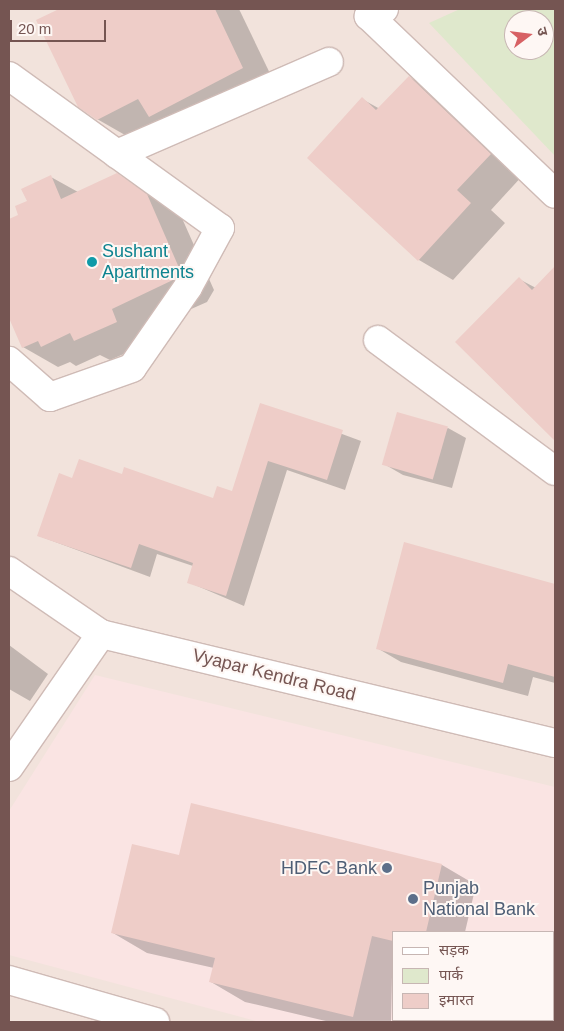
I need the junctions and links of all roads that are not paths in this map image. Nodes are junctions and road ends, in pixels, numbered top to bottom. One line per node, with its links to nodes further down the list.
1 (384, 9): 5 (street)
2 (329, 62): 4 (street)
3 (13, 88): 4 (street)
4 (117, 154): 7 (street)
5 (555, 194)
6 (378, 340): 8 (street)
7 (9, 361)
8 (555, 470)
9 (9, 571): 10 (street, Vyapar Kendra Road)
10 (101, 634): 11 (street, Vyapar Kendra Road); 12 (street)
11 (555, 743)
12 (9, 767)
13 (9, 980): 14 (street)
14 (155, 1022)

